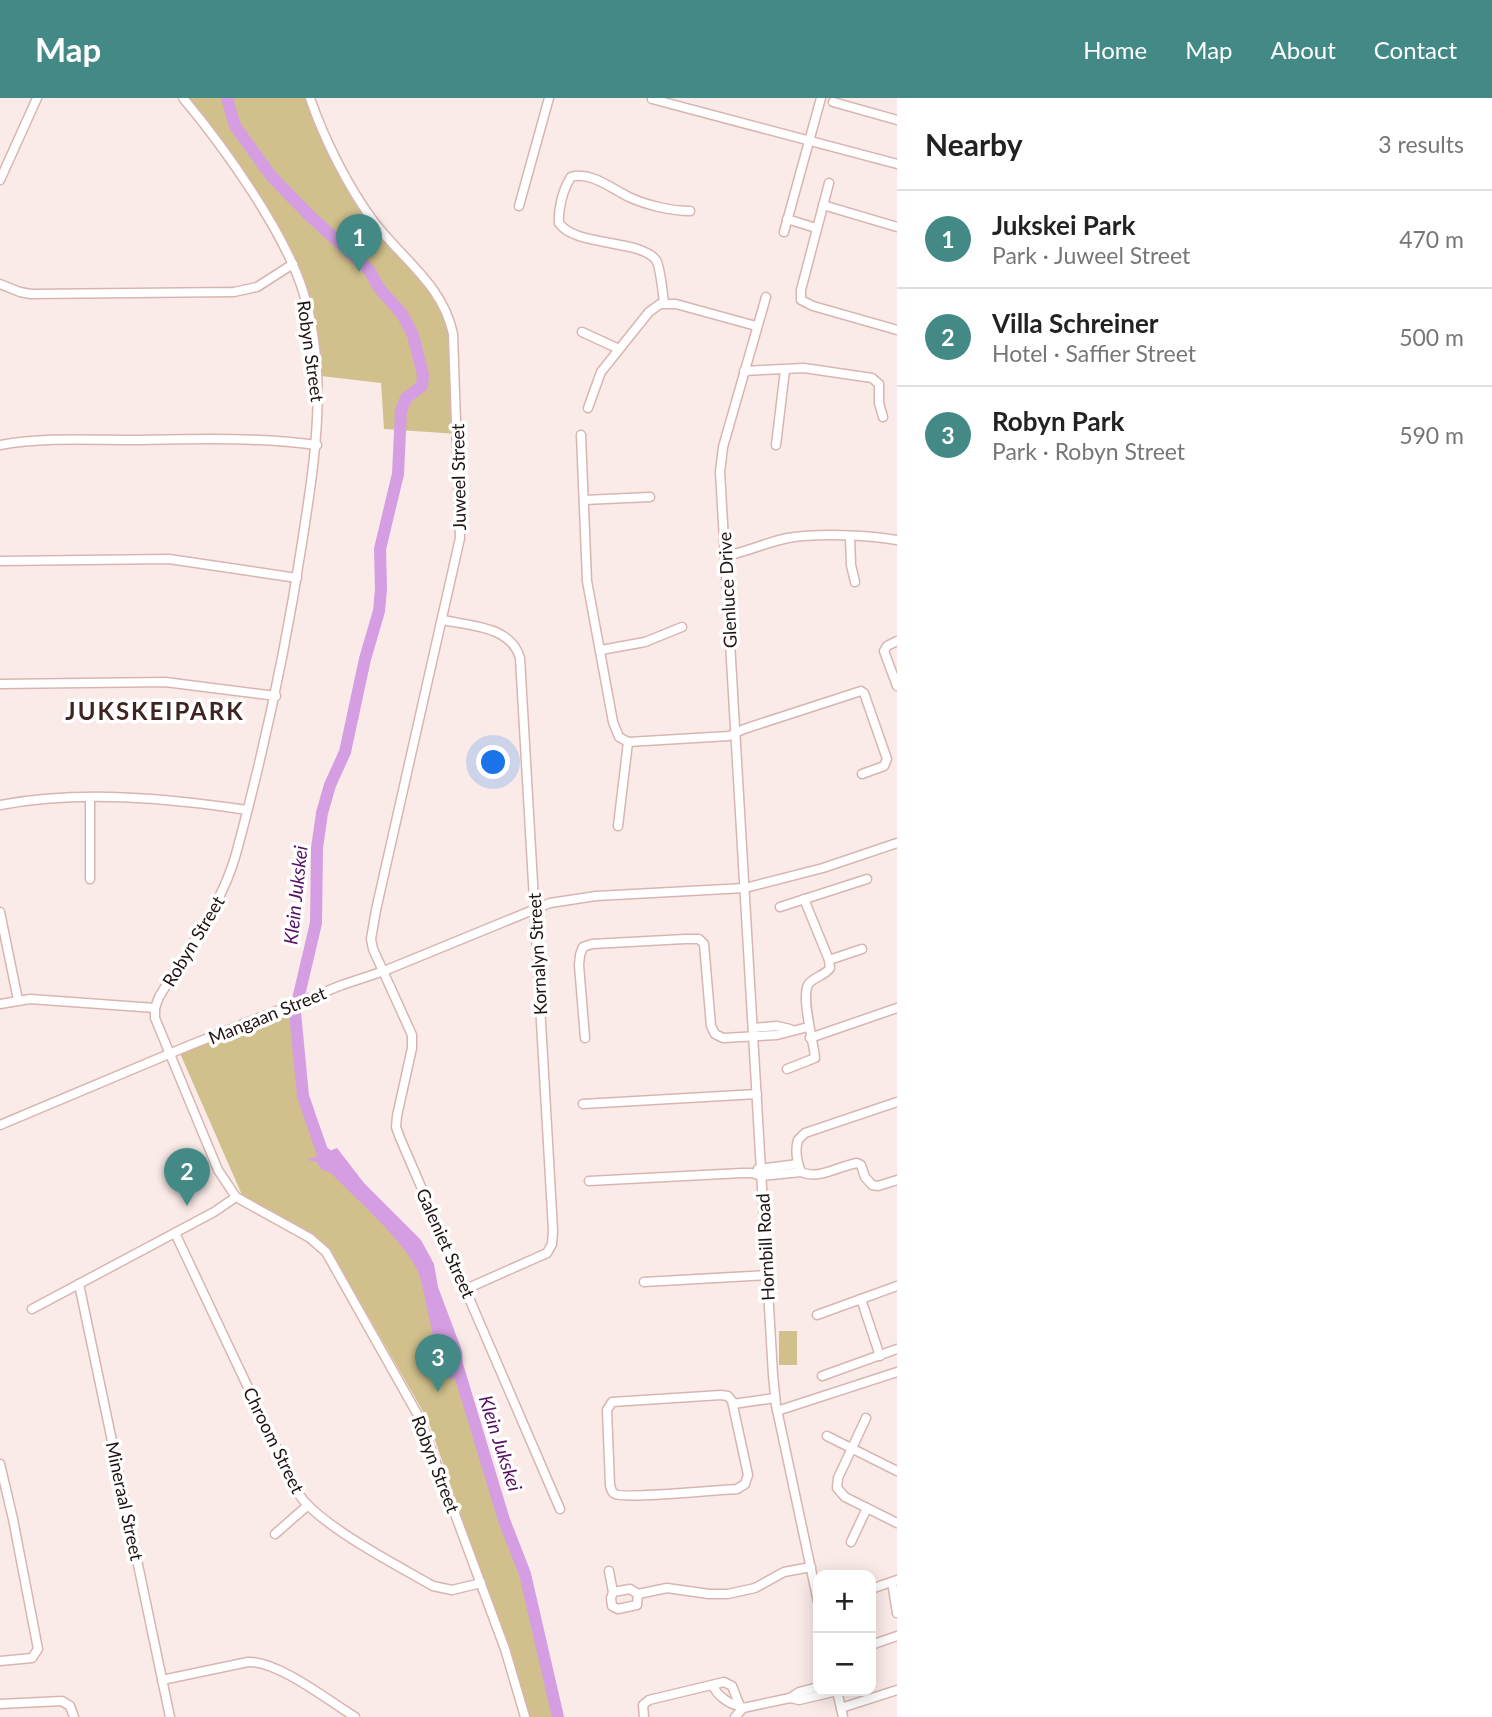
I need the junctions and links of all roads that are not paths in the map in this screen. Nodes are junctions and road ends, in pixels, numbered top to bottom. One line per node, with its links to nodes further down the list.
1 (37, 98): 11 (street)
2 (183, 98): 20 (street, Robyn Street)
3 (310, 98): 44 (street, Juweel Street)
4 (549, 98): 13 (street)
5 (821, 98): 9 (street)
6 (652, 99): 9 (street)
7 (833, 102): 8 (street)
8 (897, 120)
9 (810, 140): 10 (street); 16 (street)
10 (897, 164)
11 (0, 180)
12 (829, 183): 14 (street)
13 (519, 205)
14 (823, 205): 17 (street); 18 (street)
15 (690, 211): 23 (street)
16 (787, 219): 18 (street); 19 (street)
17 (897, 227)
18 (816, 228): 25 (street)
19 (784, 232)
20 (293, 264): 21 (street); 34 (street, Robyn Street)
21 (0, 284)
22 (765, 297): 24 (street, Glenluce Drive)
23 (664, 303): 24 (street); 27 (street)
24 (757, 326): 29 (street, Glenluce Drive)
25 (897, 330)
26 (582, 332): 27 (street)
27 (619, 349): 30 (street)
28 (785, 370): 29 (street); 31 (street); 35 (street)
29 (744, 371): 40 (street, Glenluce Drive)
30 (588, 408)
31 (883, 417)
32 (581, 435): 37 (street)
33 (0, 444): 34 (street)
34 (317, 445): 42 (street, Robyn Street)
35 (776, 445)
36 (650, 497): 37 (street)
37 (584, 500): 47 (street)
38 (850, 537): 39 (street); 40 (street); 43 (street)
39 (897, 540)
40 (725, 556): 51 (street, Glenluce Drive)
41 (0, 561): 42 (street)
42 (297, 578): 50 (street, Robyn Street)
43 (855, 582)
44 (443, 620): 64 (street, Kornalyn Street); 68 (street, Juweel Street)
45 (682, 627): 47 (street)
46 (897, 641): 49 (street)
47 (601, 650): 52 (street)
48 (0, 684): 50 (street)
49 (897, 685)
50 (276, 696): 56 (street, Robyn Street)
51 (736, 733): 52 (street); 53 (street); 61 (street, Glenluce Drive)
52 (628, 742): 57 (street)
53 (862, 774)
54 (90, 799): 55 (street); 56 (street); 60 (street)
55 (0, 805)
56 (247, 810): 71 (street, Robyn Street)
57 (618, 826)
58 (897, 843): 61 (street, Mangaan Street)
59 (866, 878): 62 (street)
60 (90, 879)
61 (745, 888): 64 (street, Mangaan Street); 74 (street, Hornbill Road)
62 (804, 899): 63 (street); 67 (street)
63 (780, 907)
64 (535, 908): 68 (street, Mangaan Street); 93 (street, Kornalyn Street)
65 (0, 912): 69 (street)
66 (862, 948): 67 (street)
67 (829, 960): 73 (street)
68 (384, 971): 77 (street, Mangaan Street); 93 (street, Galeniet Street)
69 (18, 1000): 70 (street); 71 (street)
70 (0, 1004)
71 (155, 1008): 77 (street, Robyn Street)
72 (897, 1008): 76 (street)
73 (808, 1027): 74 (street); 76 (street)
74 (753, 1032): 75 (street); 79 (street, Hornbill Road)
75 (585, 1038)
76 (810, 1038): 78 (street)
77 (169, 1054): 82 (street, Mangaan Street); 87 (street, Robyn Street)
78 (787, 1069)
79 (757, 1094): 81 (street); 84 (street, Hornbill Road)
80 (897, 1102): 83 (street)
81 (583, 1104)
82 (0, 1125)
83 (800, 1168): 84 (street); 85 (street)
84 (758, 1172): 86 (street); 89 (street, Hornbill Road)
85 (897, 1180)
86 (589, 1181)
87 (236, 1197): 88 (street); 119 (street, Robyn Street)
88 (175, 1233): 91 (street); 109 (street, Chroom Street)
89 (767, 1275): 90 (street); 101 (street, Hornbill Road)
90 (645, 1282)
91 (79, 1284): 95 (street); 127 (street, Mineraal Street)
92 (897, 1286): 94 (street)
93 (466, 1289): 111 (street, Galeniet Street)
94 (861, 1299): 96 (street); 98 (street)
95 (32, 1309)
96 (817, 1315)
97 (897, 1351): 98 (street)
98 (880, 1356): 100 (street)
99 (897, 1372): 103 (street)
100 (822, 1377)
101 (775, 1398): 102 (street); 103 (street, Hornbill Road)
102 (733, 1404): 102 (street)
103 (777, 1411): 115 (street, Hornbill Road)
104 (866, 1418): 106 (street)
105 (827, 1436): 106 (street)
106 (852, 1448): 108 (street); 110 (street)
107 (0, 1464): 126 (street)
108 (897, 1471)
109 (307, 1506): 113 (street); 119 (street, Chroom Street)
110 (867, 1508): 112 (street); 114 (street)
111 (560, 1509)
112 (897, 1523)
113 (275, 1534)
114 (851, 1542)
115 (811, 1567): 117 (street, Hornbill Road); 122 (street)
116 (609, 1572): 121 (street)
117 (813, 1577)
118 (894, 1581): 120 (street); 123 (street)
119 (481, 1583): 139 (street, Robyn Street)
120 (876, 1587)
121 (613, 1592): 122 (street); 122 (street)
122 (638, 1594)
123 (897, 1614)
124 (897, 1636): 125 (street)
125 (876, 1642)
126 (0, 1661)
127 (162, 1680): 137 (street, Mineraal Street); 138 (street)
128 (713, 1685): 134 (street); 134 (street); 140 (street)
129 (813, 1688): 132 (street)
130 (897, 1690): 135 (street)
131 (816, 1696): 132 (street)
132 (790, 1698): 134 (street)
133 (0, 1704): 136 (street)
134 (740, 1708): 141 (street)
135 (842, 1712)
136 (74, 1717)
137 (170, 1717)
138 (355, 1717)
139 (525, 1717)
140 (644, 1717)
141 (735, 1717)

